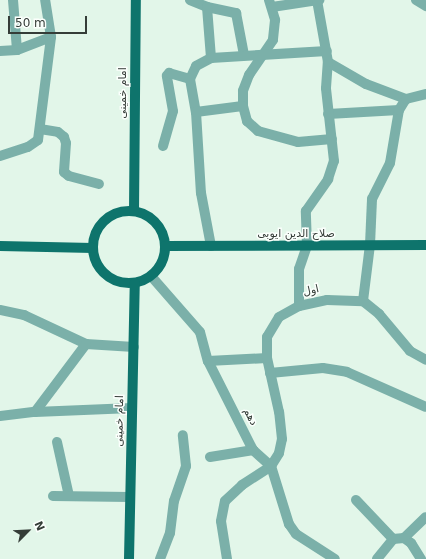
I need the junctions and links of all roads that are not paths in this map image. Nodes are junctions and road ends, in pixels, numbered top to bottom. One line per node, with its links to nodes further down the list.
1 (13, 0): 11 (street)
2 (45, 0): 10 (street)
3 (136, 0): 29 (main road, امام خمینی)
4 (190, 0): 9 (street)
5 (318, 0): 7 (street); 15 (street)
6 (416, 0): 8 (street)
7 (270, 4): 13 (street)
8 (426, 6)
9 (206, 7): 14 (street); 16 (street)
10 (51, 37): 11 (street); 24 (street)
11 (17, 50): 12 (street)
12 (0, 51)
13 (264, 54): 14 (street); 15 (street); 20 (street)
14 (244, 55): 16 (street)
15 (328, 56): 19 (street); 23 (street)
16 (211, 58): 17 (street)
17 (190, 80): 22 (street); 26 (street)
18 (425, 96): 19 (street)
19 (406, 98): 21 (street)
20 (243, 106): 22 (street); 25 (street)
21 (399, 110): 23 (street); 35 (street)
22 (196, 112): 33 (street)
23 (328, 114): 25 (street)
24 (40, 129): 27 (street); 28 (street)
25 (332, 139): 34 (street)
26 (163, 146)
27 (0, 156)
28 (99, 184)
29 (134, 211): 32 (main road); 36 (main road)
30 (426, 245): 35 (main road, صلاح الدین ایوبی)
31 (0, 246): 36 (main road)
32 (166, 246): 33 (main road, صلاح الدین ایوبی); 37 (main road)
33 (212, 246): 34 (main road, صلاح الدین ایوبی)
34 (307, 246): 35 (main road, صلاح الدین ایوبی); 40 (street)
35 (370, 246): 39 (street)
36 (93, 248): 38 (main road)
37 (152, 276): 38 (main road); 46 (street, دهم)
38 (135, 283): 43 (main road, امام خمینی)
39 (363, 301): 40 (street, اول); 45 (street)
40 (299, 306): 44 (street, اول)
41 (0, 310): 42 (street)
42 (86, 344): 43 (street); 50 (street)
43 (134, 347): 49 (main road, امام خمینی)
44 (267, 358): 46 (street); 47 (street, اول)
45 (426, 360)
46 (208, 361): 54 (street, دهم)
47 (270, 373): 48 (street); 56 (street, اول)
48 (426, 407)
49 (132, 408): 50 (street); 59 (main road, امام خمینی)
50 (35, 412): 51 (street)
51 (0, 416)
52 (183, 435): 65 (street)
53 (57, 442): 58 (street)
54 (253, 450): 55 (street); 56 (street, دهم)
55 (210, 457)
56 (271, 466): 66 (street); 67 (street)
57 (53, 496): 58 (street)
58 (69, 496): 59 (street)
59 (130, 497): 64 (main road, امام خمینی)
60 (356, 500): 62 (street)
61 (426, 517): 62 (street)
62 (398, 539): 63 (street); 68 (street)
63 (422, 554)
64 (130, 559)
65 (160, 559)
66 (227, 559)
67 (335, 559)
68 (377, 559)

